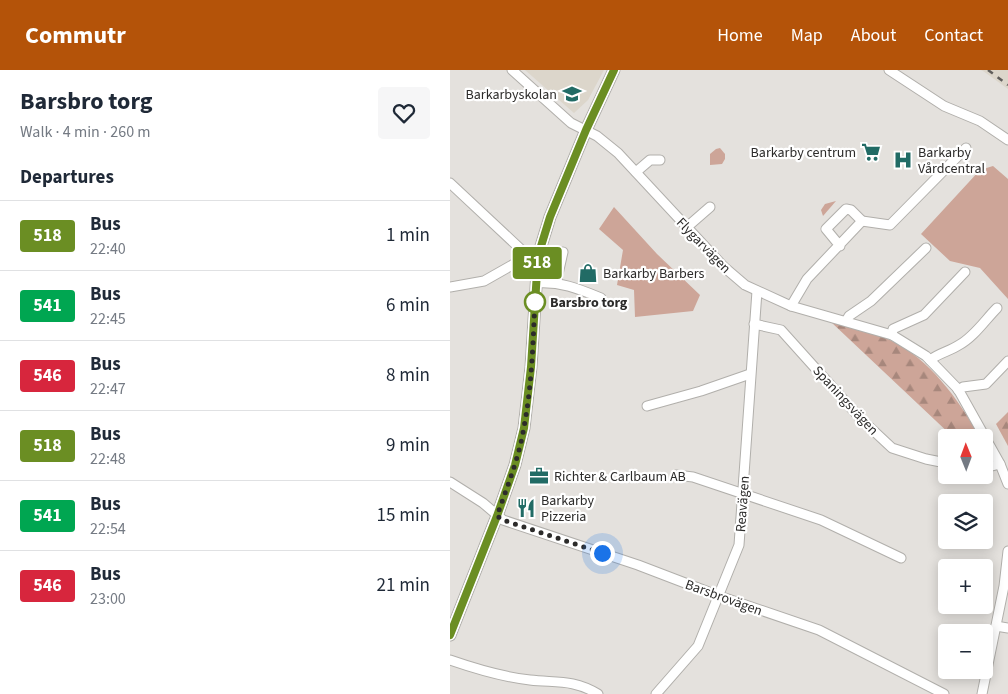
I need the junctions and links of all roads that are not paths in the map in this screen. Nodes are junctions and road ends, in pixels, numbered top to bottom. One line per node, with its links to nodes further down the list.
1 (512, 70): 4 (street, Flygarvägen)
2 (614, 70): 4 (street)
3 (890, 70): 5 (street)
4 (586, 130): 8 (street, Flygarvägen); 16 (street)
5 (1008, 140)
6 (966, 148): 11 (street)
7 (660, 160): 8 (street)
8 (636, 172): 12 (street, Flygarvägen)
9 (450, 183): 16 (street)
10 (710, 207): 12 (street)
11 (862, 220): 13 (street); 13 (street)
12 (686, 228): 21 (street, Flygarvägen)
13 (840, 246): 23 (street)
14 (926, 248): 25 (street)
15 (563, 252): 19 (street)
16 (533, 256): 18 (street); 20 (street)
17 (964, 272): 27 (street)
18 (536, 283): 19 (street); 40 (street)
19 (556, 283): 22 (street)
20 (450, 286)
21 (757, 291): 23 (street, Flygarvägen); 26 (street, Reavägen)
22 (601, 298)
23 (791, 306): 25 (street, Flygarvägen)
24 (997, 308): 28 (street)
25 (846, 322): 27 (street, Flygarvägen)
26 (754, 324): 30 (street, Reavägen); 33 (street, Spaningsvägen)
27 (892, 335): 28 (street, Flygarvägen)
28 (930, 360): 31 (street, Flygarvägen)
29 (1008, 362): 31 (street)
30 (750, 374): 32 (street); 39 (street, Reavägen)
31 (958, 390): 34 (street, Flygarvägen)
32 (647, 406)
33 (938, 461)
34 (1000, 464): 35 (street); 37 (street, Flygarvägen)
35 (993, 466)
36 (676, 475): 39 (street)
37 (1008, 481)
38 (450, 482): 40 (street, Barsbrovägen)
39 (743, 494): 42 (street); 43 (street, Reavägen)
40 (497, 516): 43 (street, Barsbrovägen); 46 (street)
41 (1008, 550): 44 (street)
42 (901, 558)
43 (718, 596): 49 (street, Reavägen); 50 (street, Barsbrovägen)
44 (996, 626): 45 (street); 51 (street)
45 (1008, 628)
46 (450, 635)
47 (450, 660): 48 (street)
48 (598, 694)
49 (656, 694)
50 (944, 694)
51 (982, 694)

